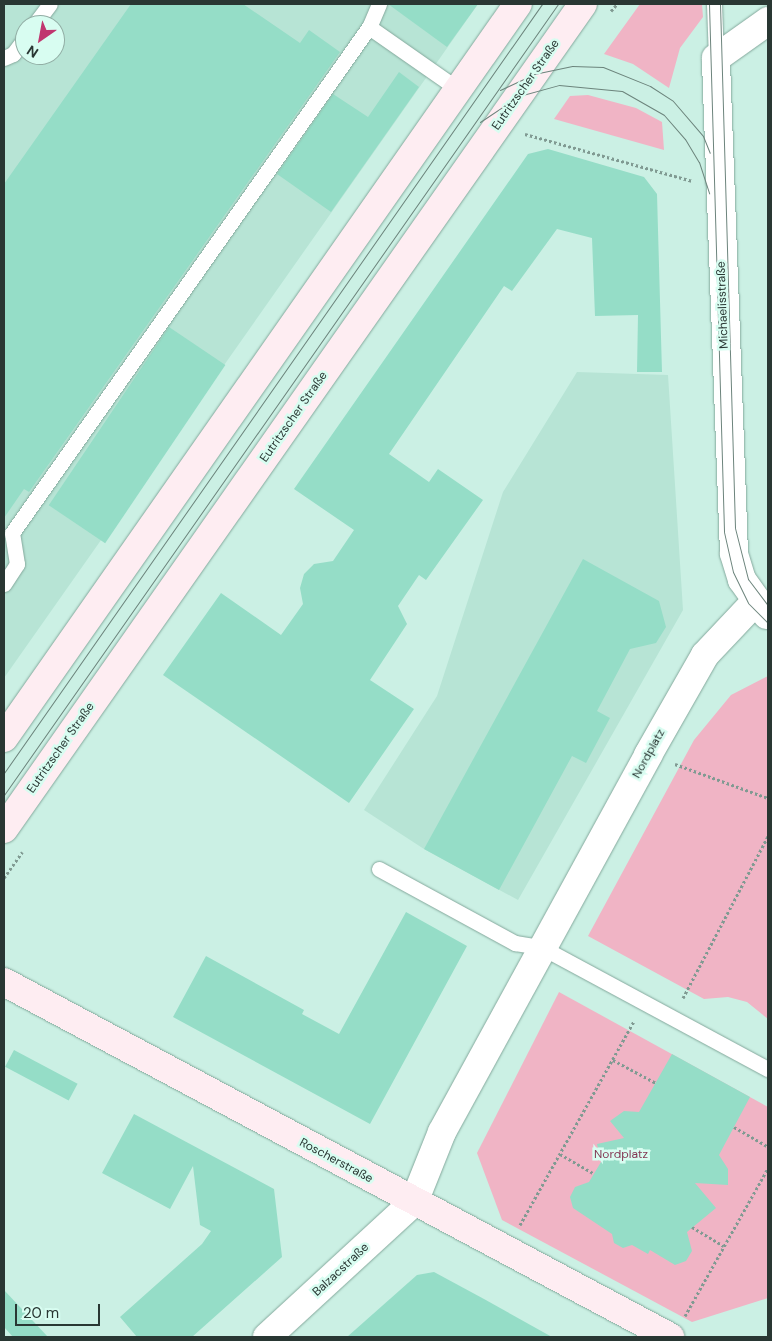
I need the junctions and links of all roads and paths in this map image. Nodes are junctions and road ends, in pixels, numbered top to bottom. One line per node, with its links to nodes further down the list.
1 (50, 4): 6 (lane)
2 (379, 4): 8 (lane)
3 (518, 4): 12 (main road)
4 (583, 4): 21 (main road, Eutritzscher Straße)
5 (714, 4): 11 (lane, Michaelisstraße)
6 (42, 15)
7 (768, 21): 11 (street)
8 (368, 27): 12 (lane); 15 (lane)
9 (15, 51): 10 (lane)
10 (4, 58)
11 (716, 58): 14 (street, Michaelisstraße)
12 (458, 89): 18 (main road)
13 (525, 134): 14 (path)
14 (719, 189): 17 (street, Michaelisstraße)
15 (8, 530): 16 (lane)
16 (4, 584)
17 (762, 609): 19 (street, Nordplatz)
18 (4, 738)
19 (648, 755): 20 (path); 24 (street, Nordplatz)
20 (768, 798)
21 (4, 829)
22 (768, 836): 27 (path)
23 (379, 869): 24 (lane)
24 (541, 947): 26 (lane); 36 (street, Nordplatz)
25 (4, 982): 36 (main road, Roscherstraße)
26 (643, 1003): 27 (lane); 28 (path)
27 (672, 1019): 29 (lane)
28 (613, 1060): 30 (path); 33 (path)
29 (768, 1070)
30 (656, 1084)
31 (734, 1127): 32 (path)
32 (768, 1147)
33 (560, 1154): 35 (path); 39 (path)
34 (768, 1168): 38 (path)
35 (594, 1174)
36 (414, 1202): 39 (main road, Roscherstraße); 41 (street, Balzacstraße)
37 (692, 1227): 38 (path)
38 (724, 1246): 40 (path)
39 (506, 1249): 40 (main road, Roscherstraße)
40 (676, 1329)
41 (267, 1337)

